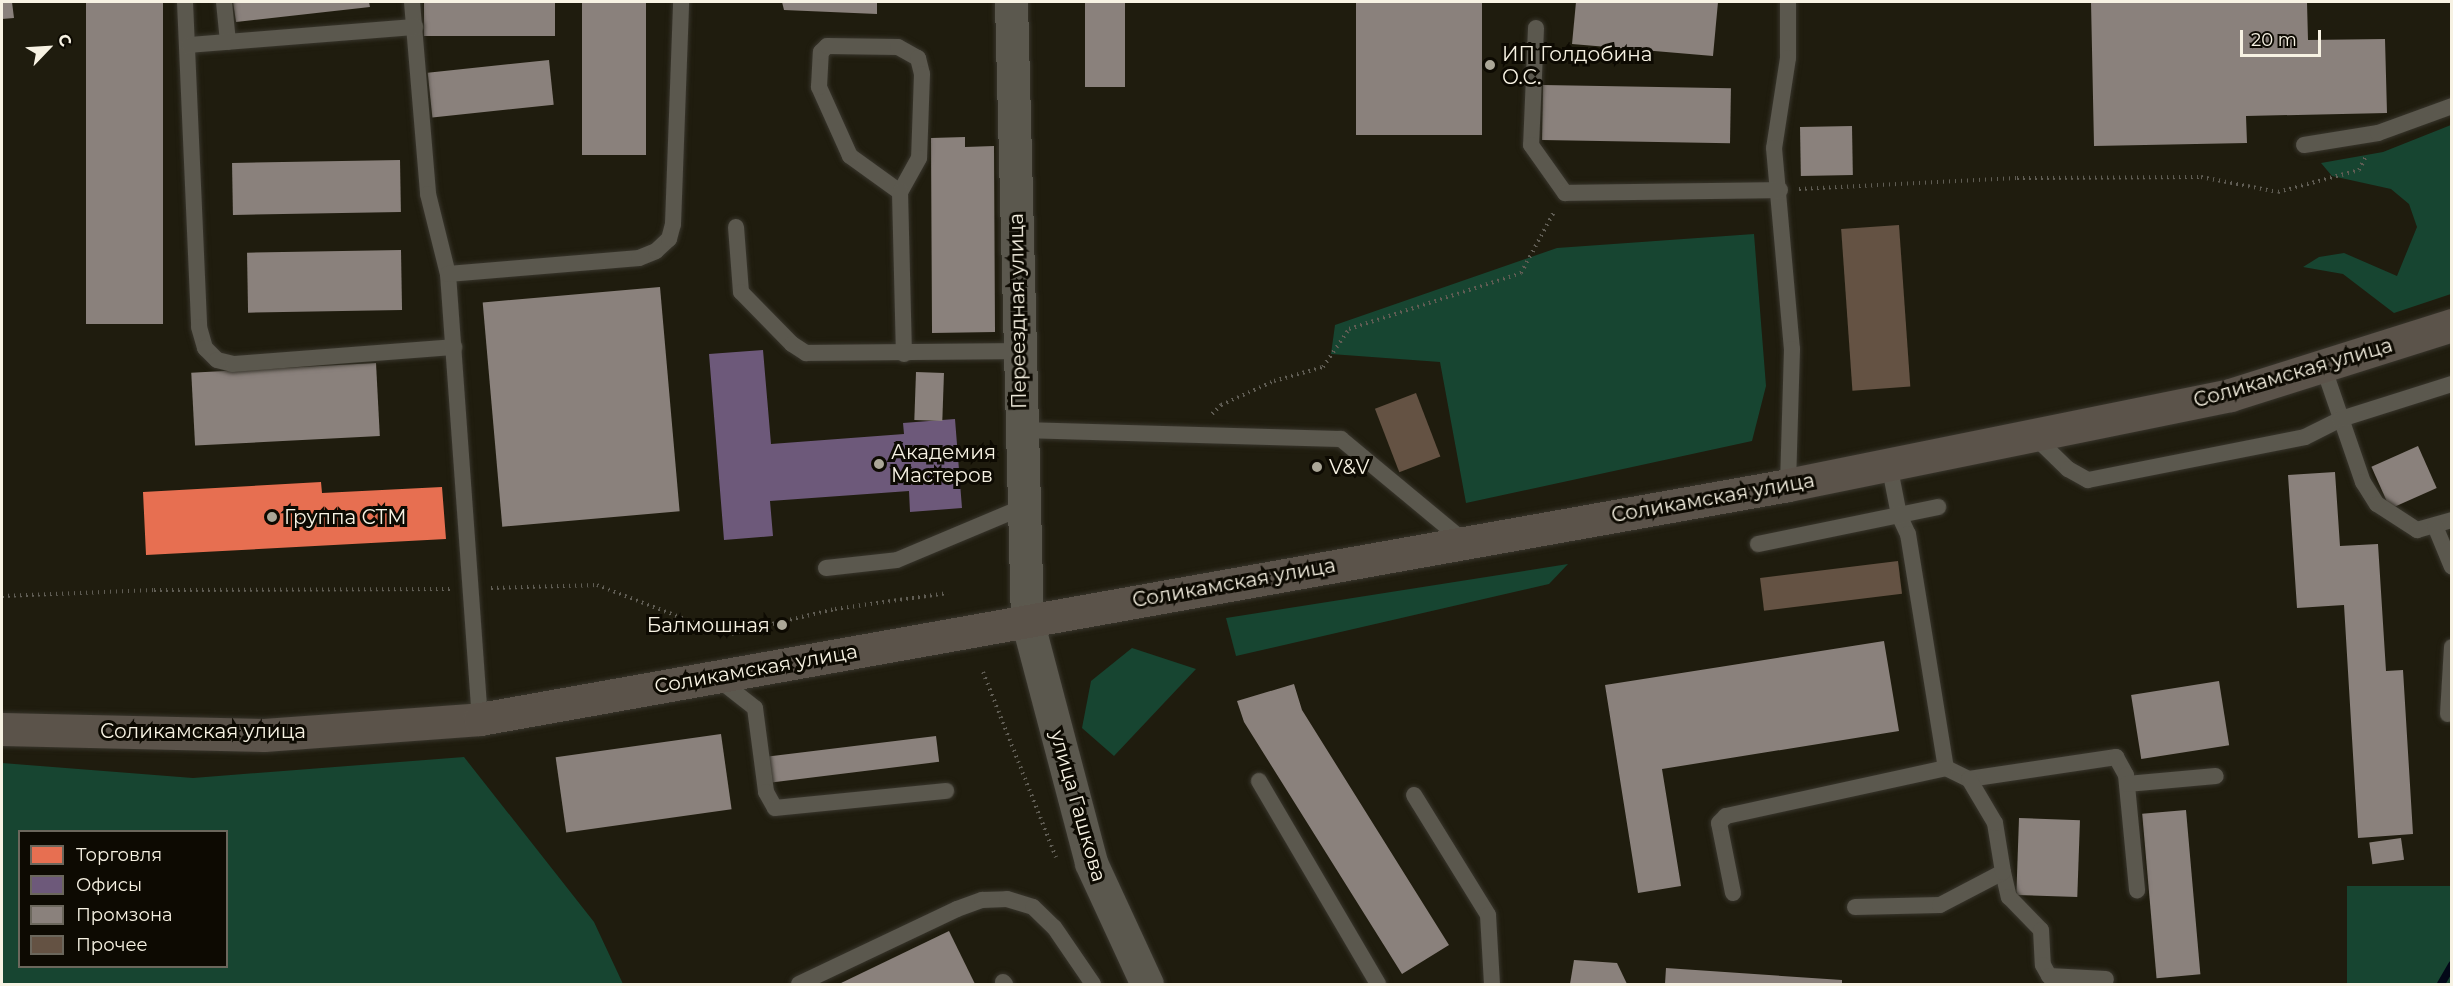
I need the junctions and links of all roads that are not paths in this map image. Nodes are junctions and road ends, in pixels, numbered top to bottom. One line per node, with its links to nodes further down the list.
1 (185, 2): 10 (lane)
2 (225, 2): 9 (lane)
3 (412, 2): 7 (lane)
4 (681, 2): 16 (lane)
5 (1011, 2): 19 (street, Переездная улица)
6 (1788, 2): 13 (lane)
7 (414, 27): 9 (lane); 16 (lane)
8 (1536, 28): 13 (lane)
9 (228, 42): 10 (lane)
10 (189, 45): 18 (lane)
11 (2451, 106): 12 (lane)
12 (2304, 145)
13 (1780, 190): 27 (lane)
14 (900, 192): 14 (lane); 20 (lane)
15 (736, 227): 20 (lane)
16 (448, 274): 18 (lane)
17 (2451, 325): 21 (main road, Соликамская улица)
18 (454, 346): 41 (lane)
19 (1019, 351): 20 (lane); 24 (street, Переездная улица)
20 (904, 354)
21 (2323, 366): 23 (lane); 25 (main road, Соликамская улица)
22 (2451, 384): 23 (lane)
23 (2342, 419): 25 (lane); 32 (lane)
24 (1021, 430): 29 (street, Переездная улица); 33 (lane)
25 (2033, 435): 26 (main road, Соликамская улица)
26 (1889, 464): 27 (main road, Соликамская улица); 30 (lane)
27 (1788, 484): 33 (main road, Соликамская улица)
28 (1938, 507): 30 (lane)
29 (1021, 508): 36 (lane); 37 (street, Переездная улица)
30 (1899, 515): 34 (lane); 43 (lane)
31 (2451, 520): 32 (lane)
32 (2435, 526): 35 (lane)
33 (1465, 542): 37 (main road, Соликамская улица)
34 (1758, 544)
35 (2451, 567)
36 (826, 568)
37 (1027, 620): 39 (main road, Соликамская улица); 57 (street, улица Гашкова)
38 (2451, 647): 40 (lane)
39 (715, 676): 41 (main road, Соликамская улица); 48 (lane)
40 (2448, 714)
41 (480, 719): 42 (main road, Соликамская улица)
42 (2, 729)
43 (1946, 768): 45 (lane); 52 (lane)
44 (2217, 776): 47 (lane)
45 (1969, 779): 47 (lane); 50 (lane)
46 (1260, 781): 58 (lane)
47 (2127, 784): 51 (lane)
48 (946, 791)
49 (1414, 795): 59 (lane)
50 (2002, 872): 53 (lane); 54 (lane)
51 (2137, 890)
52 (1733, 893)
53 (1855, 907)
54 (2106, 979)
55 (799, 984): 56 (lane)
56 (1093, 984)
57 (1147, 984)
58 (1378, 984)
59 (1492, 984)

